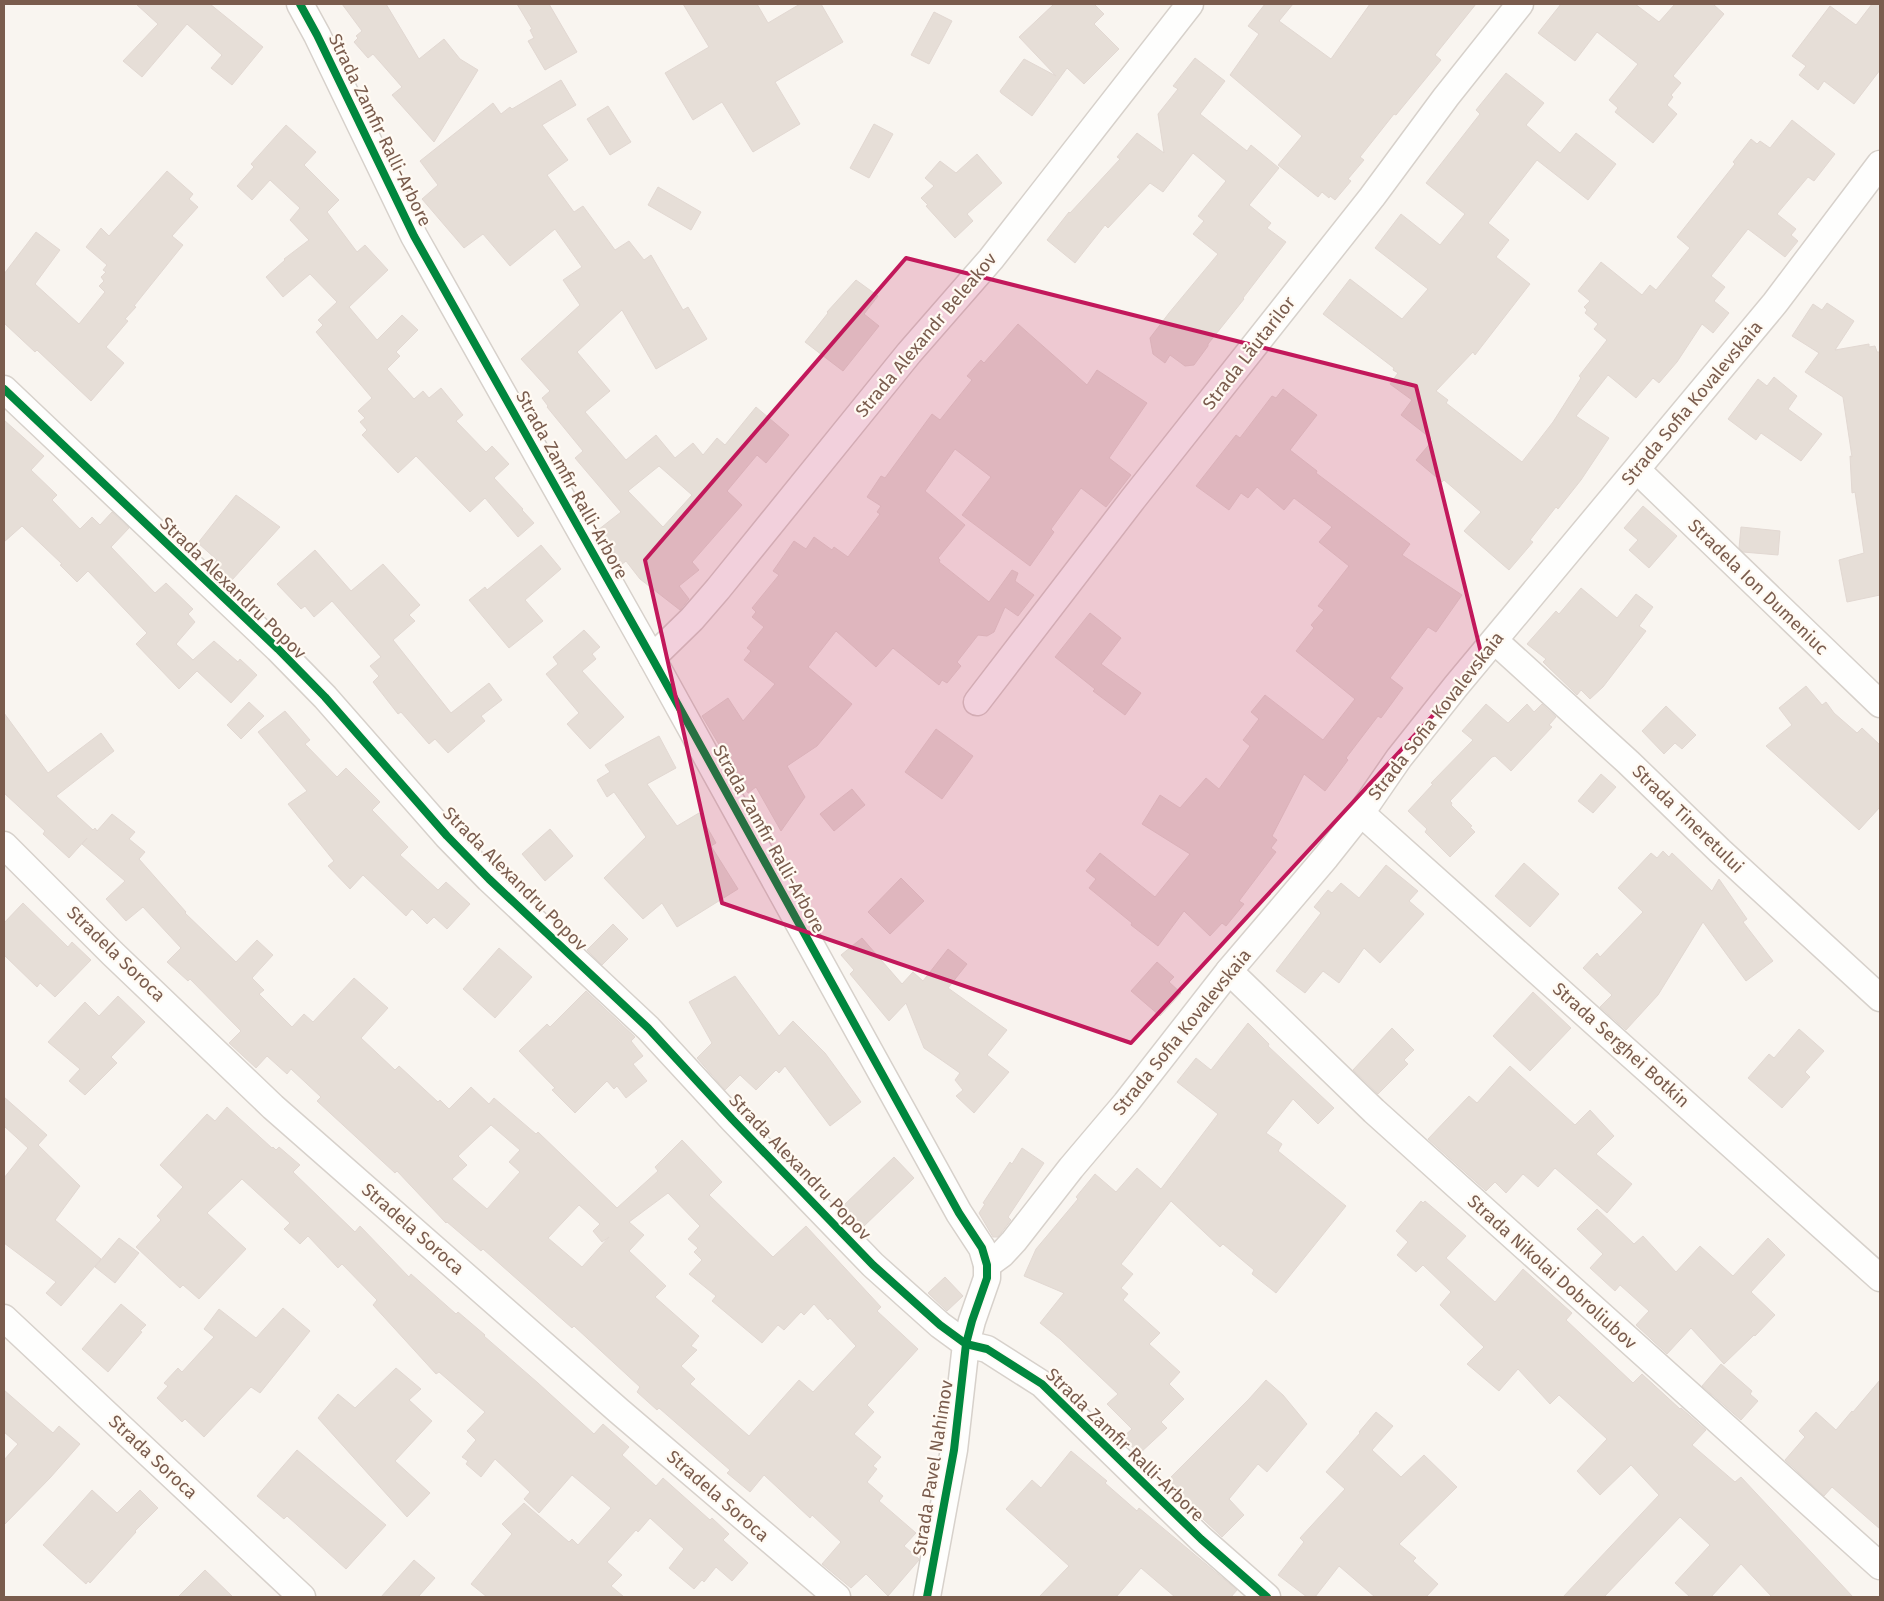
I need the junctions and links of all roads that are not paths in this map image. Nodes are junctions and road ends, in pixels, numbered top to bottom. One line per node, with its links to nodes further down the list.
1 (300, 4): 8 (street, Strada Zamfir Ralli-Arbore)
2 (1190, 4): 8 (street, Strada Alexandr Beleakov)
3 (1520, 4): 9 (street, Strada Lăutarilor)
4 (1880, 164): 6 (street, Strada Sofia Kovalevskaia)
5 (4, 389): 18 (street, Strada Alexandru Popov)
6 (1637, 470): 7 (street, Strada Sofia Kovalevskaia); 10 (street, Stradela Ion Dumeniuc)
7 (1494, 641): 11 (street, Strada Sofia Kovalevskaia); 14 (street, Strada Tineretului)
8 (652, 658): 15 (street, Strada Zamfir Ralli-Arbore)
9 (977, 702)
10 (1880, 704)
11 (1361, 813): 13 (street, Strada Sofia Kovalevskaia); 16 (street, Strada Serghei Botkin)
12 (4, 845): 21 (street, Stradela Sorocа)
13 (1229, 971): 15 (street, Strada Sofia Kovalevskaia); 19 (street, Strada Nikolai Dobroliubov)
14 (1880, 998)
15 (987, 1265): 18 (street)
16 (1880, 1278)
17 (4, 1318): 20 (street, Strada Soroca)
18 (966, 1344): 22 (street, Strada Pavel Nahimov); 23 (street, Strada Zamfir Ralli-Arbore)
19 (1880, 1566)
20 (302, 1597)
21 (837, 1597)
22 (926, 1597)
23 (1268, 1597)

